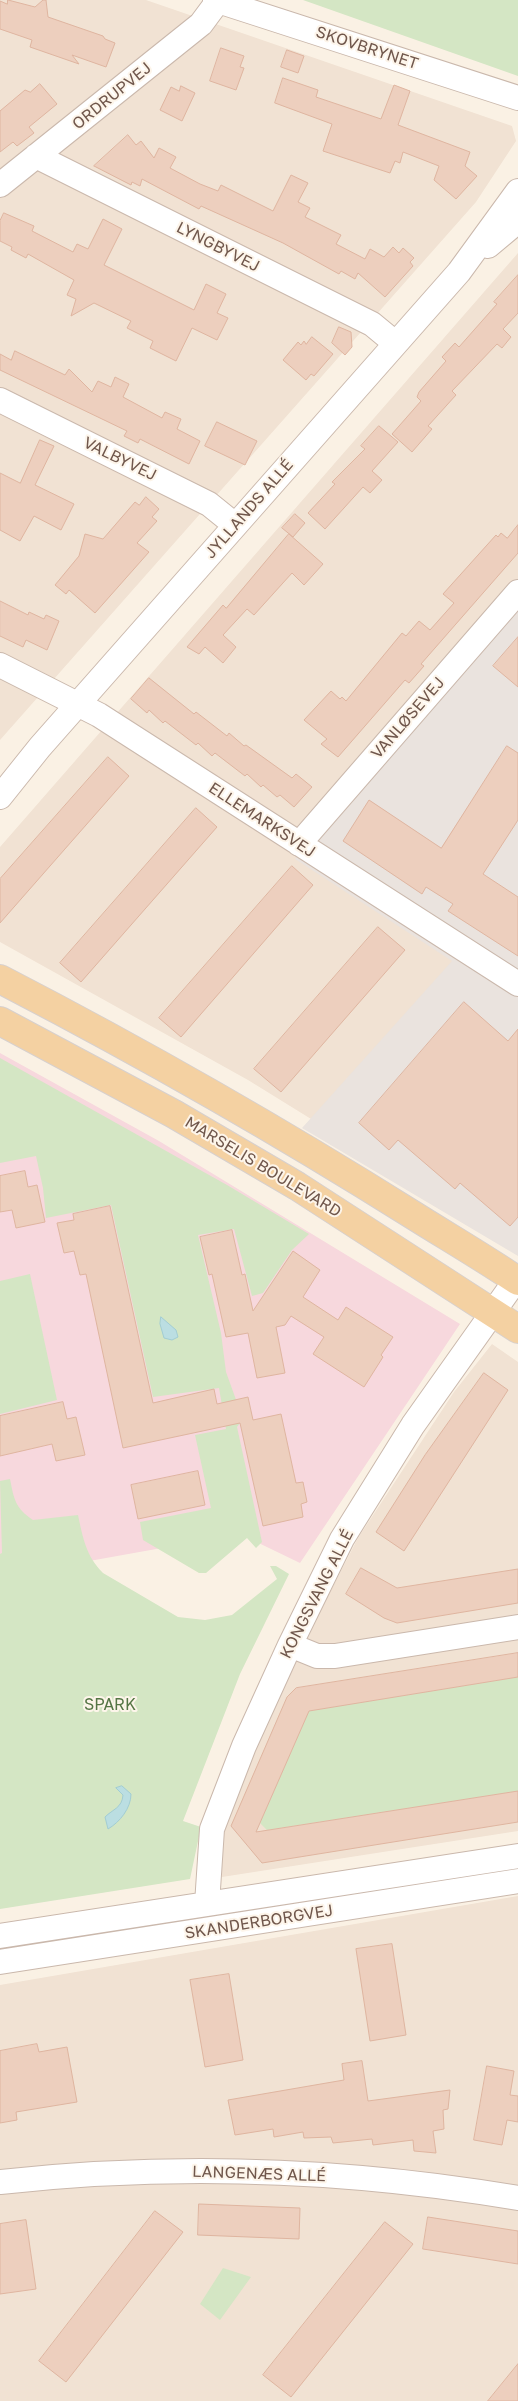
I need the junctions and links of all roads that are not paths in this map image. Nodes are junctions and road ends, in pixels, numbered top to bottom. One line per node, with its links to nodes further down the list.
1 (216, 0): 2 (street, SKOVBRYNET); 3 (street, ORDRUPVEJ)
2 (518, 98)
3 (36, 156): 4 (street, ORDRUPVEJ); 8 (street, LYNGBYVEJ)
4 (0, 185)
5 (518, 191): 7 (street, JYLLANDS ALLÉ)
6 (518, 221): 7 (street, JYLLANDS ALLÉ)
7 (459, 272): 8 (street, JYLLANDS ALLÉ)
8 (396, 343): 10 (street, JYLLANDS ALLÉ)
9 (0, 400): 10 (street, VALBYVEJ)
10 (236, 525): 13 (street, JYLLANDS ALLÉ)
11 (518, 592): 17 (street, VANLØSEVEJ)
12 (0, 664): 13 (street, ELLEMARKSVEJ)
13 (78, 703): 14 (street, JYLLANDS ALLÉ); 17 (street, ELLEMARKSVEJ)
14 (40, 747): 15 (street, JYLLANDS ALLÉ); 16 (street, JYLLANDS ALLÉ)
15 (0, 787)
16 (0, 797)
17 (299, 844): 19 (street, ELLEMARKSVEJ)
18 (0, 978): 21 (main road)
19 (518, 984)
20 (0, 1021): 22 (main road, MARSELIS BOULEVARD)
21 (517, 1279): 22 (street, KONGSVANG ALLÉ)
22 (492, 1311): 23 (main road, MARSELIS BOULEVARD); 25 (street, KONGSVANG ALLÉ)
23 (518, 1328)
24 (518, 1627): 25 (street)
25 (290, 1645): 28 (street, KONGSVANG ALLÉ)
26 (518, 1856): 28 (street, SKANDERBORGVEJ)
27 (518, 1881): 30 (street, SKANDERBORGVEJ)
28 (207, 1904): 29 (street, SKANDERBORGVEJ)
29 (0, 1936)
30 (0, 1962)
31 (0, 2182): 32 (street, LANGENÆS ALLÉ)
32 (518, 2198)

